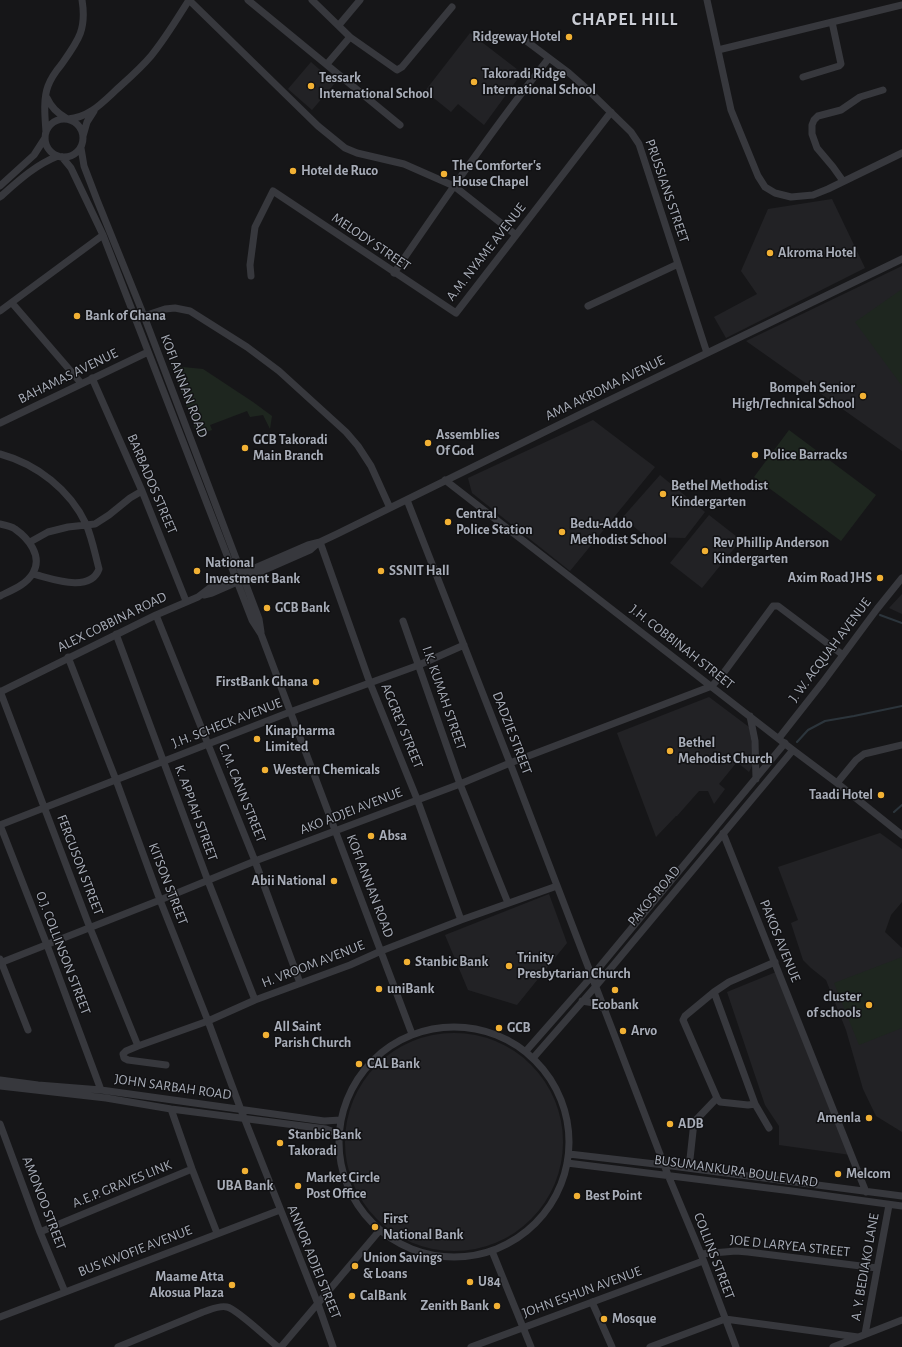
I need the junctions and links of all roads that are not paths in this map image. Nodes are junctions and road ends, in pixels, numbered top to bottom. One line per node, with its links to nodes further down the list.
1 (82, 0): 18 (street)
2 (189, 0): 19 (street); 30 (street)
3 (248, 0): 15 (street)
4 (312, 0): 10 (street)
5 (360, 0): 10 (street)
6 (707, 0): 13 (street)
7 (902, 5): 9 (street)
8 (452, 7): 11 (street)
9 (832, 22): 13 (street); 16 (street)
10 (339, 25): 11 (street)
11 (350, 37): 15 (street)
12 (521, 37): 14 (street, PRUSSIANS STREET)
13 (718, 50): 28 (street)
14 (549, 58): 20 (street, PRUSSIANS STREET); 30 (street)
15 (327, 64): 22 (street)
16 (803, 77)
17 (883, 90): 28 (street)
18 (46, 96): 21 (street); 23 (street)
19 (95, 110): 21 (street); 24 (street)
20 (611, 112): 32 (street, A.M. NYAME AVENUE); 35 (street, PRUSSIANS STREET)
21 (67, 119): 23 (street); 24 (street)
22 (400, 126)
23 (45, 135): 27 (street); 29 (street)
24 (83, 137): 25 (street)
25 (81, 148): 27 (street); 42 (street, KOFI ANNAN ROAD)
26 (902, 153): 28 (street)
27 (60, 156): 31 (street); 33 (street, KOFI ANNAN ROAD)
28 (843, 181)
29 (0, 186)
30 (454, 186): 32 (street); 36 (street)
31 (0, 197)
32 (516, 235): 41 (street, A.M. NYAME AVENUE)
33 (103, 236): 38 (street); 43 (street, KOFI ANNAN ROAD)
34 (902, 259): 44 (street, AMA AKROMA AVENUE)
35 (678, 264): 39 (street); 44 (street, PRUSSIANS STREET)
36 (394, 273): 37 (street, MELODY STREET); 41 (street, MELODY STREET)
37 (251, 276)
38 (12, 303): 40 (street); 46 (street)
39 (588, 306)
40 (0, 311)
41 (456, 314)
42 (144, 316): 52 (street); 58 (street, KOFI ANNAN ROAD)
43 (148, 352): 45 (street, BAHAMAS AVENUE); 58 (street, KOFI ANNAN ROAD)
44 (707, 353): 49 (street, AMA AKROMA AVENUE)
45 (92, 378): 46 (street, BAHAMAS AVENUE); 50 (street, BARBADOS STREET)
46 (81, 384): 47 (street, BAHAMAS AVENUE)
47 (0, 423)
48 (0, 454): 54 (street)
49 (445, 480): 51 (street, AMA AKROMA AVENUE); 70 (street, J.H. COBBINAH STREET)
50 (142, 491): 54 (street); 61 (street, BARBADOS STREET)
51 (407, 500): 52 (street, AMA AKROMA AVENUE); 65 (street, DADZIE STREET)
52 (390, 508): 56 (street, AMA AKROMA AVENUE)
53 (0, 524): 55 (street)
54 (87, 525): 55 (street); 57 (street)
55 (30, 542): 57 (street)
56 (320, 542): 58 (street, AMA AKROMA AVENUE); 69 (street, AGGREY STREET)
57 (33, 574): 60 (street)
58 (239, 577): 61 (street, ALEX COBBINA ROAD); 72 (street, KOFI ANNAN ROAD)
59 (902, 578): 66 (street, J. W. ACQUAH AVENUE)
60 (0, 596)
61 (186, 601): 62 (street, ALEX COBBINA ROAD)
62 (156, 615): 64 (street, ALEX COBBINA ROAD); 76 (street, C.M. CANN STREET)
63 (402, 621): 68 (street, I.K. KUMAH STREET)
64 (116, 634): 67 (street, ALEX COBBINA ROAD); 79 (street, K. APPIAH STREET)
65 (464, 645): 68 (street, J.H. SCHECK AVENUE); 80 (street, DADZIE STREET)
66 (843, 655): 70 (street); 74 (street, J. W. ACQUAH AVENUE)
67 (68, 657): 71 (street, ALEX COBBINA ROAD); 82 (street, KITSON STREET)
68 (419, 665): 69 (street, J.H. SCHECK AVENUE); 84 (street, I.K. KUMAH STREET)
69 (370, 682): 72 (street, J.H. SCHECK AVENUE); 85 (street, AGGREY STREET)
70 (712, 686): 73 (street, J.H. COBBINAH STREET); 80 (street, AKO ADJEI AVENUE)
71 (0, 692): 86 (street, FERGUSON STREET)
72 (290, 712): 76 (street, J.H. SCHECK AVENUE); 88 (street, KOFI ANNAN ROAD)
73 (750, 716): 74 (street, J.H. COBBINAH STREET); 81 (street)
74 (779, 738): 75 (street, J.H. COBBINAH STREET)
75 (785, 743): 78 (street, J.H. COBBINAH STREET); 81 (street, PAKOS ROAD)
76 (209, 744): 79 (street, J.H. SCHECK AVENUE); 91 (street, C.M. CANN STREET)
77 (902, 745): 83 (street)
78 (793, 750): 83 (street, J.H. COBBINAH STREET); 89 (street, PAKOS ROAD)
79 (163, 762): 82 (street, J.H. SCHECK AVENUE); 92 (street, K. APPIAH STREET)
80 (510, 763): 84 (street, AKO ADJEI AVENUE); 93 (street, DADZIE STREET)
81 (756, 779): 102 (street, PAKOS ROAD)
82 (116, 780): 86 (street, J.H. SCHECK AVENUE); 94 (street, KITSON STREET)
83 (837, 783): 90 (street, J.H. COBBINAH STREET)
84 (460, 784): 85 (street, AKO ADJEI AVENUE); 95 (street, I.K. KUMAH STREET)
85 (417, 799): 88 (street, AKO ADJEI AVENUE); 96 (street, AGGREY STREET)
86 (44, 808): 87 (street, J.H. SCHECK AVENUE); 97 (street, FERGUSON STREET)
87 (0, 825): 98 (street, O.J. COLLINSON STREET)
88 (335, 832): 91 (street, AKO ADJEI AVENUE); 99 (street, KOFI ANNAN ROAD)
89 (723, 833): 101 (street, PAKOS AVENUE); 104 (street, PAKOS ROAD)
90 (902, 835)
91 (255, 861): 92 (street, AKO ADJEI AVENUE); 103 (street, C.M. CANN STREET)
92 (208, 881): 94 (street, AKO ADJEI AVENUE); 106 (street, K. APPIAH STREET)
93 (557, 886): 95 (street, H. VROOM AVENUE); 102 (street, DADZIE STREET)
94 (160, 900): 97 (street, AKO ADJEI AVENUE); 109 (street, KITSON STREET)
95 (508, 903): 96 (street, H. VROOM AVENUE)
96 (461, 920): 99 (street, H. VROOM AVENUE)
97 (90, 928): 98 (street, AKO ADJEI AVENUE); 112 (street, FERGUSON STREET)
98 (47, 945): 100 (street, AKO ADJEI AVENUE); 118 (street, O.J. COLLINSON STREET)
99 (381, 951): 103 (street, H. VROOM AVENUE); 111 (street, KOFI ANNAN ROAD)
100 (0, 961): 110 (street)
101 (775, 962): 105 (street); 134 (street, PAKOS AVENUE)
102 (592, 976): 104 (street); 113 (street, PAKOS ROAD)
103 (300, 983): 106 (street, H. VROOM AVENUE)
104 (596, 986): 107 (street, PAKOS ROAD); 108 (street)
105 (714, 992): 119 (street); 120 (street)
106 (255, 1000): 109 (street, H. VROOM AVENUE)
107 (582, 1000): 108 (street); 114 (street, PAKOS ROAD)
108 (604, 1008): 130 (street)
109 (208, 1021): 112 (street, H. VROOM AVENUE); 122 (street, KITSON STREET)
110 (28, 1030)
111 (412, 1034): 113 (street); 124 (street)
112 (138, 1046): 115 (street, H. VROOM AVENUE)
113 (526, 1050): 114 (street)
114 (534, 1057): 128 (street)
115 (166, 1064)
116 (0, 1080): 118 (street, JOHN SARBAH ROAD)
117 (2, 1087): 121 (street, JOHN SARBAH ROAD)
118 (101, 1090): 122 (street, JOHN SARBAH ROAD)
119 (717, 1098): 120 (street); 131 (street)
120 (755, 1104): 126 (street)
121 (171, 1109): 123 (street, JOHN SARBAH ROAD); 132 (street)
122 (241, 1110): 123 (street, KITSON STREET); 124 (street, JOHN SARBAH ROAD)
123 (245, 1119): 127 (street, JOHN SARBAH ROAD); 138 (street, ANNOR ADJEI STREET)
124 (341, 1120): 127 (street)
125 (0, 1124): 140 (street, AMONOO STREET)
126 (769, 1128)
127 (339, 1135): 139 (street)
128 (569, 1154): 129 (street); 130 (street, BUSUMANKURA BOULEVARD)
129 (567, 1163): 133 (street, BUSUMANKURA BOULEVARD); 142 (street)
130 (664, 1165): 131 (street, BUSUMANKURA BOULEVARD); 133 (street)
131 (689, 1168): 134 (street, BUSUMANKURA BOULEVARD)
132 (192, 1169): 140 (street, A.E.P. GRAVES LINK); 141 (street)
133 (668, 1175): 136 (street, BUSUMANKURA BOULEVARD); 143 (street, COLLINS STREET)
134 (866, 1192): 135 (street, BUSUMANKURA BOULEVARD)
135 (902, 1196)
136 (889, 1205): 137 (street, BUSUMANKURA BOULEVARD); 144 (street, A. Y. BEDIAKO LANE)
137 (902, 1206)
138 (280, 1210): 141 (street, BUS KWOFIE AVENUE); 147 (street, ANNOR ADJEI STREET)
139 (380, 1230): 142 (street); 147 (street)
140 (40, 1232): 145 (street, AMONOO STREET)
141 (217, 1233): 145 (street, BUS KWOFIE AVENUE)
142 (492, 1251): 151 (street)
143 (702, 1257): 144 (street, JOE D LARYEA STREET); 146 (street, JOHN ESHUN AVENUE); 149 (street, COLLINS STREET)
144 (877, 1268): 152 (street, A. Y. BEDIAKO LANE)
145 (65, 1292): 148 (street, BUS KWOFIE AVENUE)
146 (592, 1302): 151 (street, JOHN ESHUN AVENUE); 160 (street)
147 (318, 1304): 156 (street); 157 (street, ANNOR ADJEI STREET)
148 (0, 1317)
149 (725, 1319): 153 (street); 161 (street); 162 (street, COLLINS STREET)
150 (902, 1320): 152 (street)
151 (522, 1328): 158 (street, JOHN ESHUN AVENUE); 159 (street)
152 (866, 1334): 153 (street)
153 (858, 1337): 163 (street)
154 (118, 1347): 155 (street)
155 (278, 1347)
156 (282, 1347)
157 (333, 1347)
158 (471, 1347)
159 (531, 1347)
160 (612, 1347)
161 (650, 1347)
162 (736, 1347)
163 (833, 1347)

